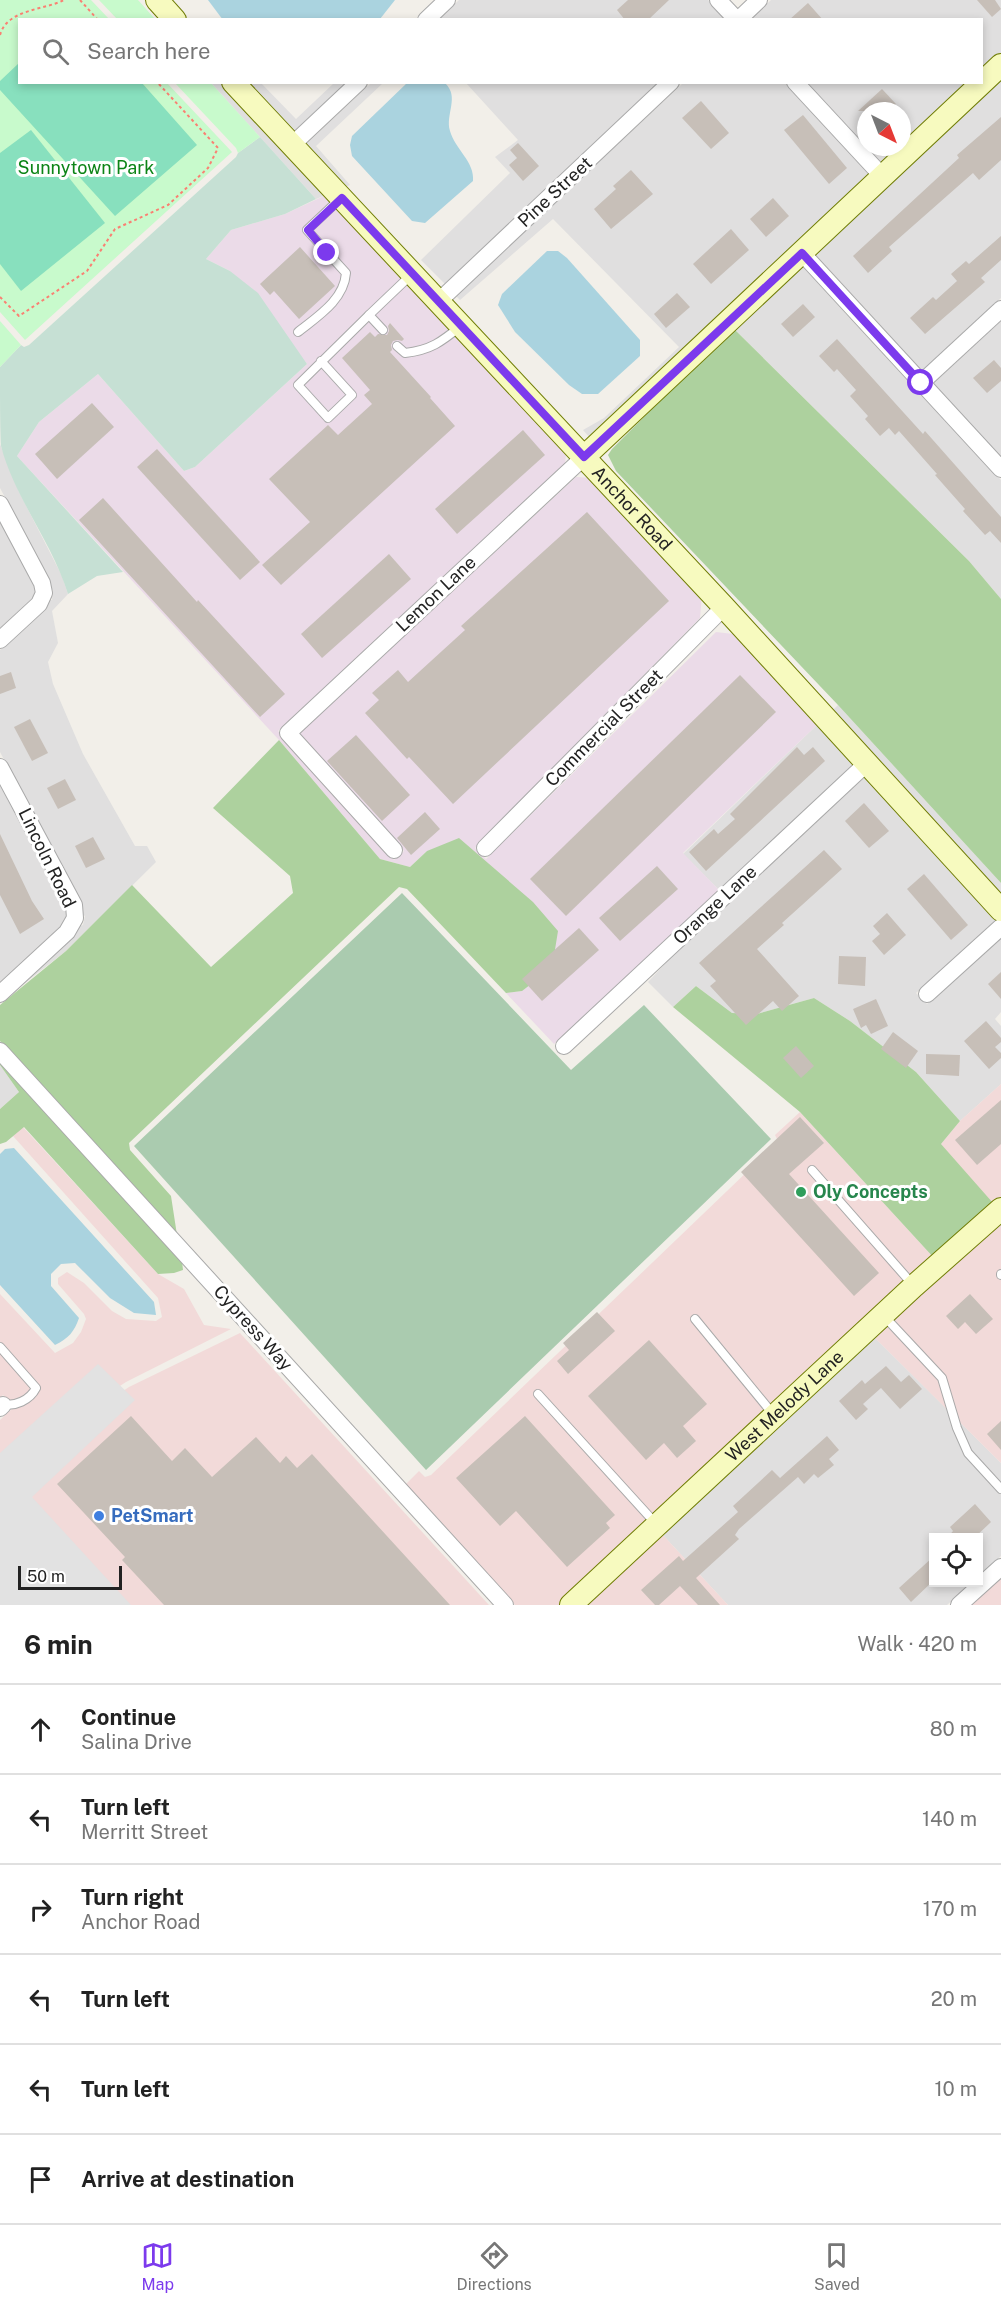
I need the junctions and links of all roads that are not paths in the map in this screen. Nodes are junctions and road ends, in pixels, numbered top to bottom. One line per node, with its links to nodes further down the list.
1 (157, 0): 5 (street)
2 (447, 0): 6 (street)
3 (718, 0): 7 (street)
4 (759, 0): 8 (street)
5 (173, 18)
6 (428, 18)
7 (735, 18)
8 (739, 18)
9 (1001, 65): 10 (street)
10 (983, 82)
11 (236, 84): 16 (street, Anchor Road)
12 (357, 84): 16 (street)
13 (669, 84): 21 (street, Pine Street)
14 (797, 84): 17 (street)
15 (981, 84): 17 (street)
16 (292, 146): 18 (street, Anchor Road)
17 (883, 177): 19 (street)
18 (342, 198): 20 (street, Anchor Road); 26 (lane)
19 (802, 253): 29 (street); 30 (street)
20 (413, 274): 21 (street, Anchor Road); 23 (lane)
21 (439, 301): 24 (street, Anchor Road)
22 (1001, 309): 29 (street)
23 (369, 315): 25 (lane); 28 (lane)
24 (461, 325): 27 (lane); 30 (street, Anchor Road)
25 (383, 330)
26 (298, 332)
27 (397, 346)
28 (321, 361): 28 (lane)
29 (921, 383): 31 (street)
30 (584, 457): 33 (street, Anchor Road); 38 (street, Lemon Lane)
31 (1001, 469)
32 (0, 504): 34 (street)
33 (724, 607): 35 (street, Anchor Road); 37 (street, Commercial Street)
34 (0, 639)
35 (866, 764): 39 (street, Anchor Road); 43 (street, Orange Lane)
36 (0, 767): 41 (street, Lincoln Road)
37 (485, 848)
38 (394, 850)
39 (1001, 910)
40 (1001, 927): 42 (street)
41 (0, 994)
42 (927, 994)
43 (564, 1046)
44 (0, 1051): 57 (street, Cypress Way)
45 (812, 1170): 47 (lane)
46 (1001, 1209): 47 (street, West Melody Lane)
47 (914, 1286): 48 (street, West Melody Lane)
48 (883, 1315): 53 (street, West Melody Lane); 54 (lane)
49 (695, 1318): 53 (lane)
50 (0, 1347): 52 (lane)
51 (538, 1394): 55 (lane)
52 (1, 1405)
53 (775, 1416): 55 (street, West Melody Lane)
54 (1001, 1490)
55 (657, 1526): 58 (street, West Melody Lane)
56 (1001, 1567): 59 (street)
57 (505, 1605)
58 (572, 1605)
59 (959, 1605)

